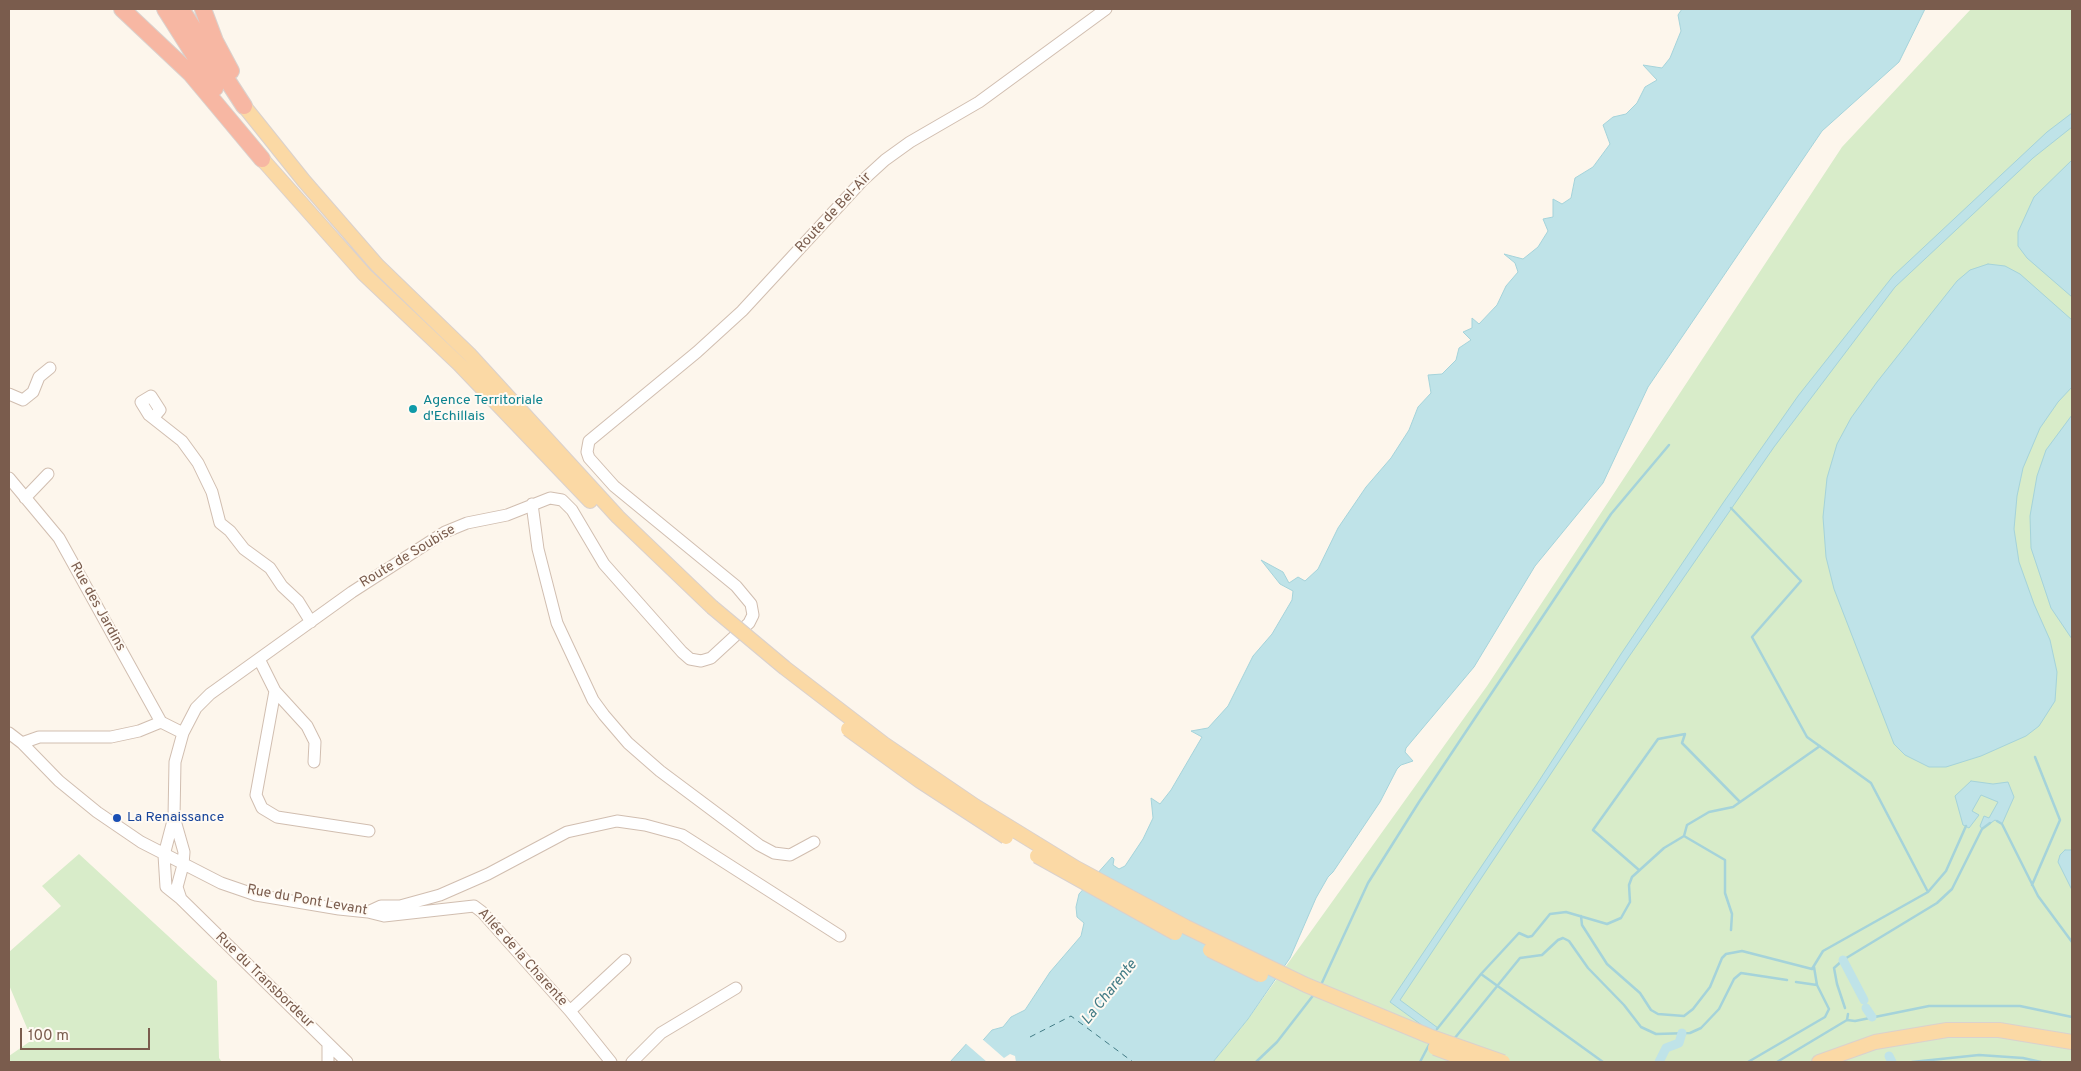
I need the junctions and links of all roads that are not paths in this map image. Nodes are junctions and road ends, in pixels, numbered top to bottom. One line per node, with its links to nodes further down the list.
1 (122, 9): 7 (highway)
2 (165, 9): 7 (highway)
3 (181, 9): 6 (highway)
4 (203, 9): 6 (highway)
5 (1106, 9): 11 (street, Route de Bel-Air)
6 (244, 106): 16 (main road)
7 (262, 159): 16 (main road)
8 (50, 368): 9 (street)
9 (9, 394)
10 (154, 417): 17 (street)
11 (587, 448): 15 (street, Route de Soubise)
12 (48, 474): 14 (street)
13 (9, 478): 14 (street, Rue des Jardins)
14 (25, 498): 20 (street, Rue des Jardins)
15 (532, 504): 17 (street, Route de Soubise); 27 (street)
16 (709, 610): 43 (main road, bridge); 44 (main road, bridge)
17 (311, 622): 18 (street, Route de Soubise)
18 (259, 658): 19 (street); 22 (street, Route de Soubise)
19 (275, 692): 24 (street); 26 (street)
20 (161, 722): 22 (street); 23 (street)
21 (9, 733): 23 (street, Rue du Pont Levant)
22 (182, 733): 25 (street, Rue du Transbordeur)
23 (22, 743): 28 (street, Rue du Pont Levant)
24 (314, 762)
25 (174, 817): 28 (street, Rue du Transbordeur); 29 (street, Rue du Transbordeur)
26 (370, 831)
27 (814, 842)
28 (164, 855): 29 (street, Rue du Pont Levant); 30 (street, Rue du Transbordeur)
29 (183, 865): 30 (street, Rue du Transbordeur); 32 (street, Rue du Pont Levant)
30 (181, 899): 38 (street, Rue du Transbordeur)
31 (474, 906): 32 (street, Rue du Pont Levant); 36 (street, Allée de la Charente)
32 (368, 912): 33 (street)
33 (840, 936)
34 (625, 960): 36 (street, Allée de la Charente)
35 (736, 988): 42 (street)
36 (570, 1011): 41 (street, Allée de la Charente)
37 (2072, 1042): 45 (main road)
38 (328, 1044): 39 (street); 40 (street, Rue du Transbordeur)
39 (328, 1062)
40 (347, 1062)
41 (611, 1062)
42 (632, 1062)
43 (1473, 1062)
44 (1503, 1062)
45 (1819, 1062)

